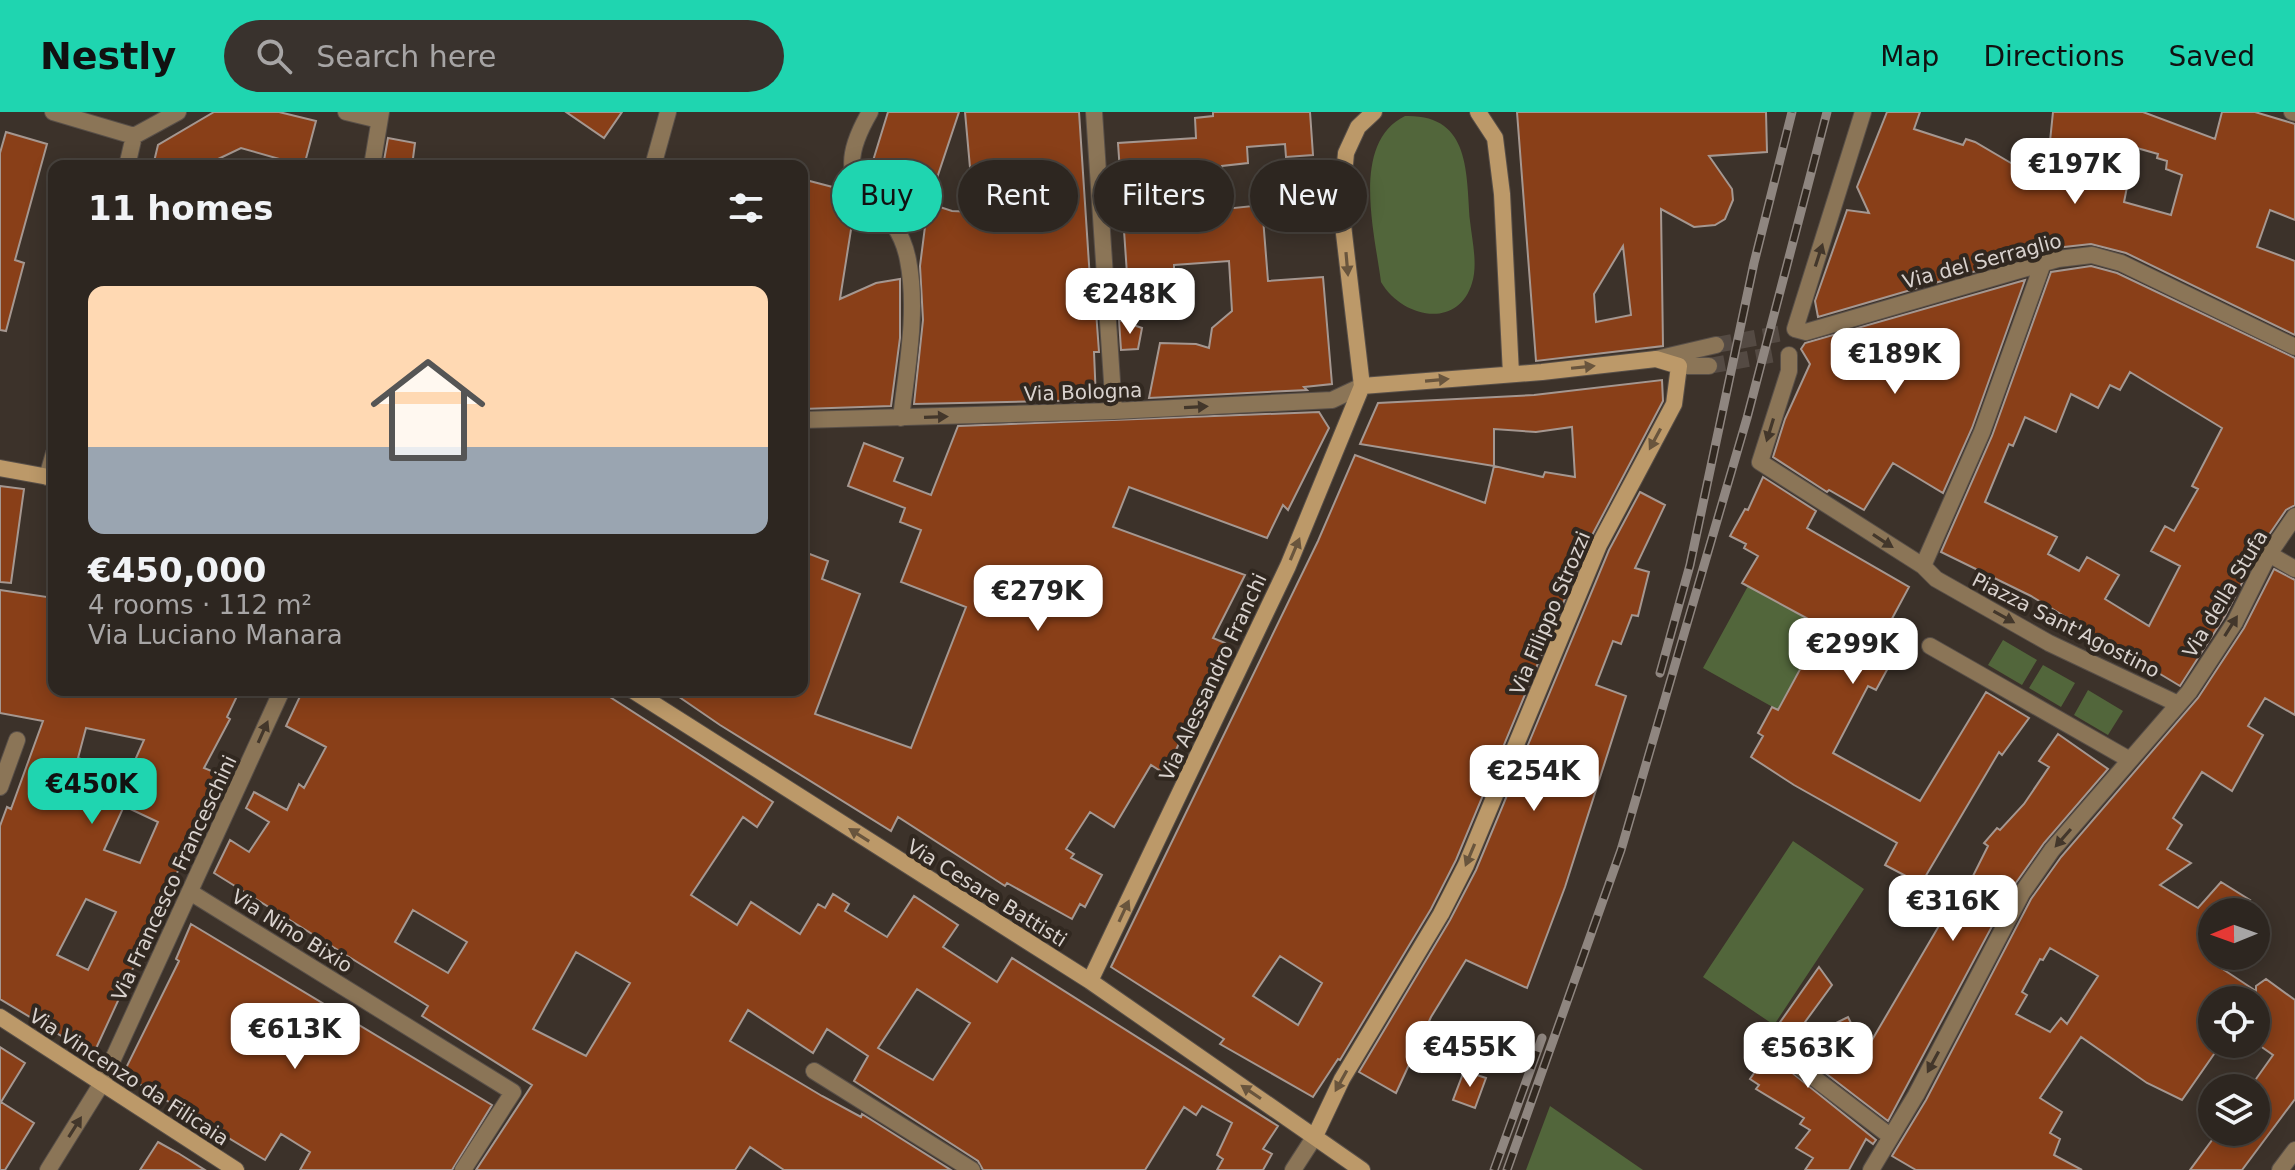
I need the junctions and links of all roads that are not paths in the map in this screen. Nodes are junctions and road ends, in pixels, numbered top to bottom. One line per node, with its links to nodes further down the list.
1 (53, 112): 11 (street)
2 (178, 112): 11 (street)
3 (346, 112): 10 (street)
4 (668, 112): 14 (street)
5 (870, 112): 25 (street)
6 (1094, 112): 24 (street)
7 (1374, 112): 23 (street, one-way to 23)
8 (1478, 112): 22 (street)
9 (1863, 112): 16 (street, one-way to 9)
10 (380, 116): 13 (street)
11 (134, 136): 12 (street)
12 (128, 160)
13 (373, 160)
14 (655, 160)
15 (2043, 263): 16 (street, Via del Serraglio); 18 (street, Via del Serraglio); 31 (street)
16 (1795, 331): 31 (street, Piazza Sant'Agostino, one-way to 31)
17 (1716, 345): 19 (street)
18 (2295, 347)
19 (1656, 359): 20 (street); 22 (street, one-way to 19)
20 (1679, 366): 21 (street); 46 (street, Via Filippo Strozzi, one-way to 46)
21 (1709, 366)
22 (1511, 374): 23 (street, one-way to 22)
23 (1362, 386): 24 (street, Via Bologna, one-way to 23); 41 (street, Via Alessandro Franchi, one-way to 23)
24 (1114, 411): 25 (street, Via Bologna, one-way to 24)
25 (901, 418): 26 (street, Via Bologna)
26 (808, 420)
27 (0, 468): 28 (street)
28 (48, 476)
29 (2295, 516): 30 (street, Via della Stufa)
30 (2269, 554): 32 (street); 36 (street, Via della Stufa, one-way to 30)
31 (1923, 566): 36 (street, Piazza Sant'Agostino, one-way to 36)
32 (2295, 569)
33 (1930, 646): 38 (street)
34 (279, 696): 40 (street, Via Francesco Franceschini, one-way to 34)
35 (641, 696): 41 (street, Via Cesare Battisti, one-way to 35)
36 (2184, 698): 38 (street)
37 (17, 740): 39 (street)
38 (2130, 760): 47 (street, one-way to 47)
39 (0, 787)
40 (190, 892): 45 (street, Via Francesco Franceschini); 51 (street, Via Nino Bixio)
41 (1090, 981): 46 (street, Via Cesare Battisti, one-way to 41)
42 (0, 1017): 45 (street, Via Vincenzo da Filicaia)
43 (1775, 1048): 47 (street)
44 (814, 1071): 52 (street)
45 (102, 1083): 49 (street, Via Francesco Franceschini, one-way to 45); 50 (street, Via Vincenzo da Filicaia)
46 (1315, 1136): 53 (street, Via Filippo Strozzi); 54 (street, Via Cesare Battisti)
47 (1890, 1136): 55 (street)
48 (2295, 1150): 56 (street)
49 (48, 1170)
50 (236, 1170)
51 (463, 1170)
52 (972, 1170)
53 (1293, 1170)
54 (1362, 1170)
55 (1871, 1170)
56 (2280, 1170)

